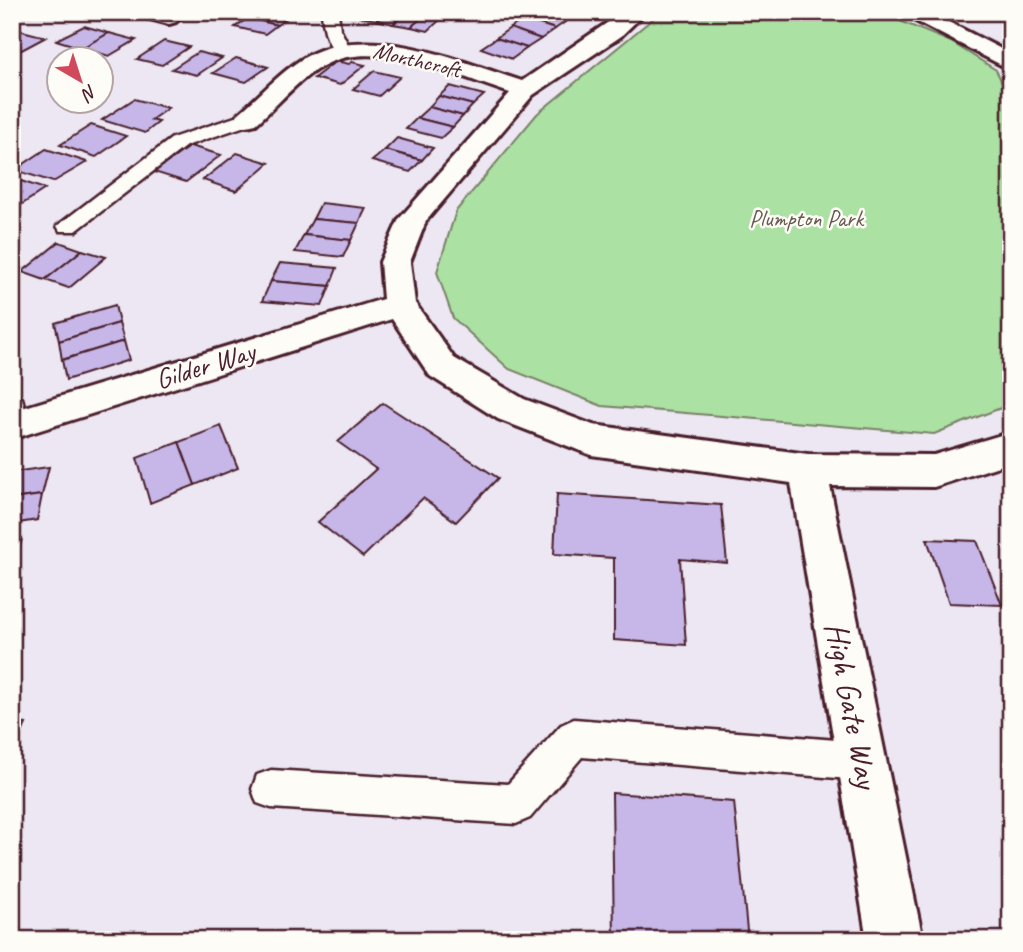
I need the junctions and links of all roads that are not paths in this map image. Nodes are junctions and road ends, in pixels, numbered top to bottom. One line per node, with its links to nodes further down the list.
1 (146, 12): 5 (street)
2 (330, 12): 6 (lane)
3 (636, 12): 8 (street)
4 (914, 12): 7 (street)
5 (169, 18)
6 (342, 50): 8 (street, Morthcroft); 9 (street, Morthcroft)
7 (1011, 63)
8 (525, 90): 11 (street)
9 (247, 119): 10 (lane)
10 (68, 226)
11 (399, 305): 12 (street, Gilder Way); 14 (street)
12 (13, 419)
13 (1011, 447): 14 (street)
14 (808, 470): 15 (street, High Gate Way)
15 (862, 761): 16 (lane); 17 (street, High Gate Way)
16 (271, 789)
17 (895, 940)

